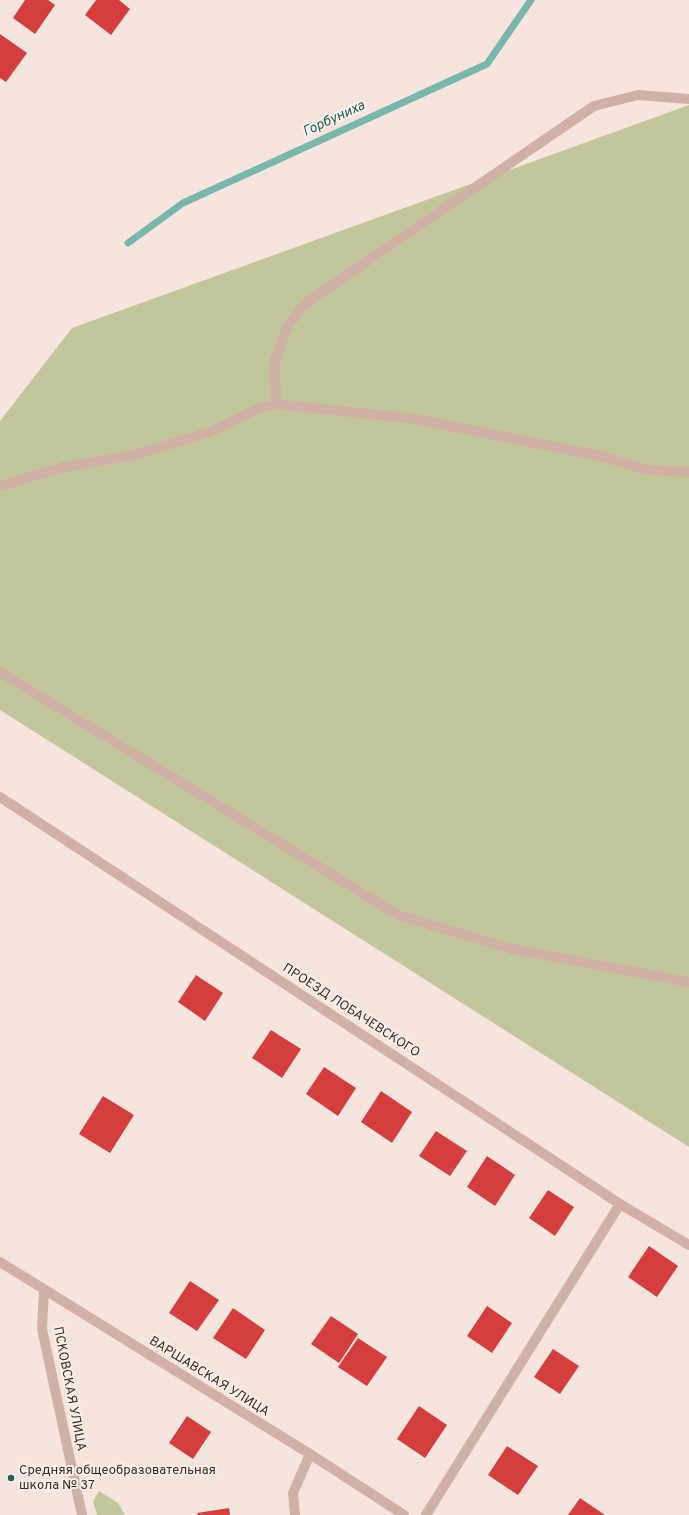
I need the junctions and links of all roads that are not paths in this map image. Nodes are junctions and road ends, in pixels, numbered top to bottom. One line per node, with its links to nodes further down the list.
1 (689, 99): 2 (street)
2 (276, 404): 3 (street); 4 (street)
3 (689, 472)
4 (0, 486)
5 (0, 672): 7 (street)
6 (0, 797): 8 (street, ПРОЕЗД ЛОБАЧЕВСКОГО)
7 (689, 982)
8 (620, 1204): 9 (street, ПРОЕЗД ЛОБАЧЕВСКОГО); 16 (street)
9 (689, 1245)
10 (0, 1262): 11 (street, ВАРШАВСКАЯ УЛИЦА)
11 (44, 1290): 12 (street, ВАРШАВСКАЯ УЛИЦА); 13 (street, ПСКОВСКАЯ УЛИЦА)
12 (310, 1454): 14 (street); 15 (street, ВАРШАВСКАЯ УЛИЦА)
13 (82, 1515)
14 (295, 1515)
15 (404, 1515)
16 (426, 1515)

